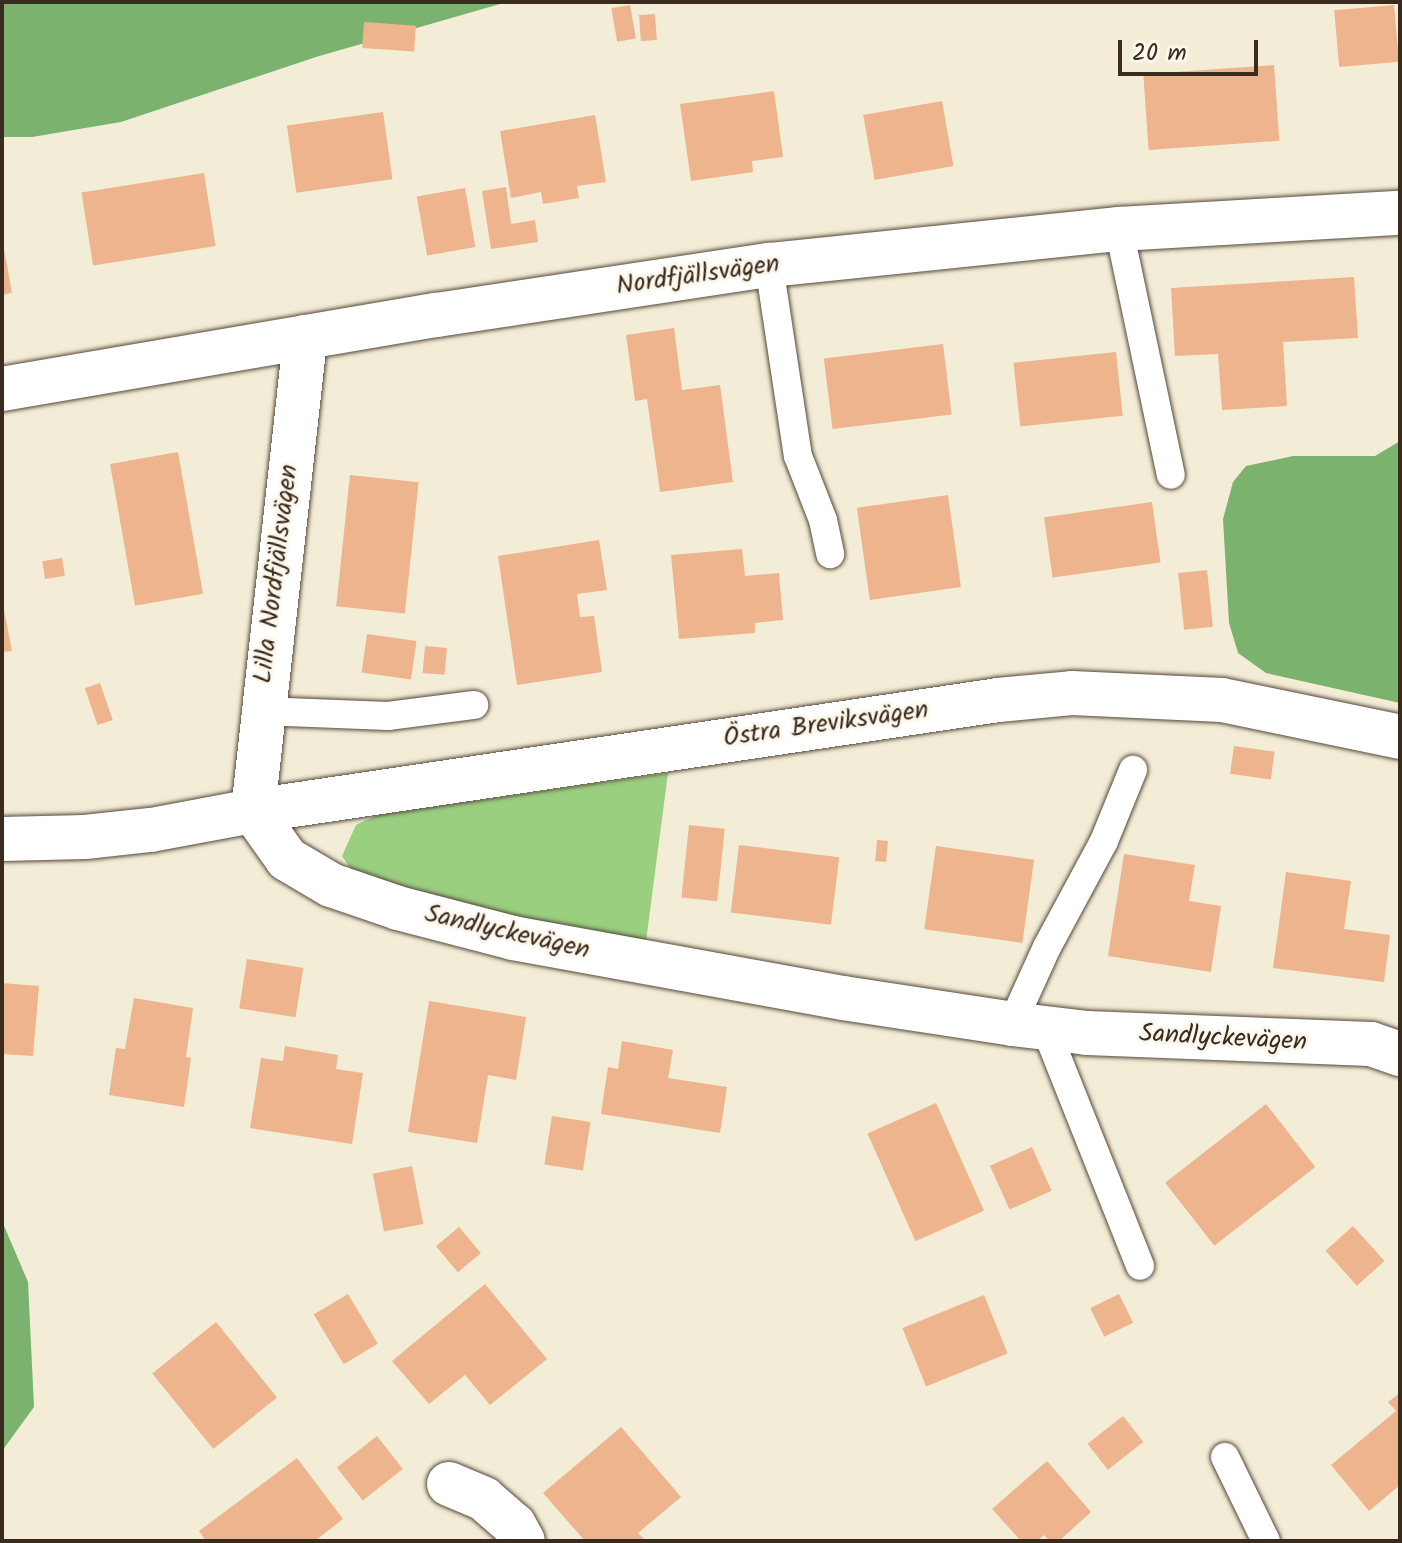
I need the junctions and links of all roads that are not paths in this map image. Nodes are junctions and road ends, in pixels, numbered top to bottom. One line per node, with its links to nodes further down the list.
1 (1400, 213): 2 (street, Nordfjällsvägen)
2 (1119, 229): 3 (street, Nordfjällsvägen); 6 (lane)
3 (769, 265): 4 (street, Nordfjällsvägen); 7 (lane)
4 (305, 337): 5 (street, Nordfjällsvägen); 9 (street, Lilla Nordfjällsvägen)
5 (2, 389)
6 (1171, 475)
7 (830, 554)
8 (474, 705): 9 (lane)
9 (261, 711): 12 (street, Lilla Nordfjällsvägen)
10 (1400, 737): 12 (street, Östra Breviksvägen)
11 (1133, 770): 14 (lane)
12 (253, 811): 13 (street); 14 (street, Sandlyckevägen)
13 (2, 839)
14 (1028, 1026): 15 (street, Sandlyckevägen); 16 (lane)
15 (1400, 1054)
16 (1140, 1266)
17 (1225, 1457): 20 (lane)
18 (449, 1484): 19 (street)
19 (523, 1541)
20 (1266, 1541)

